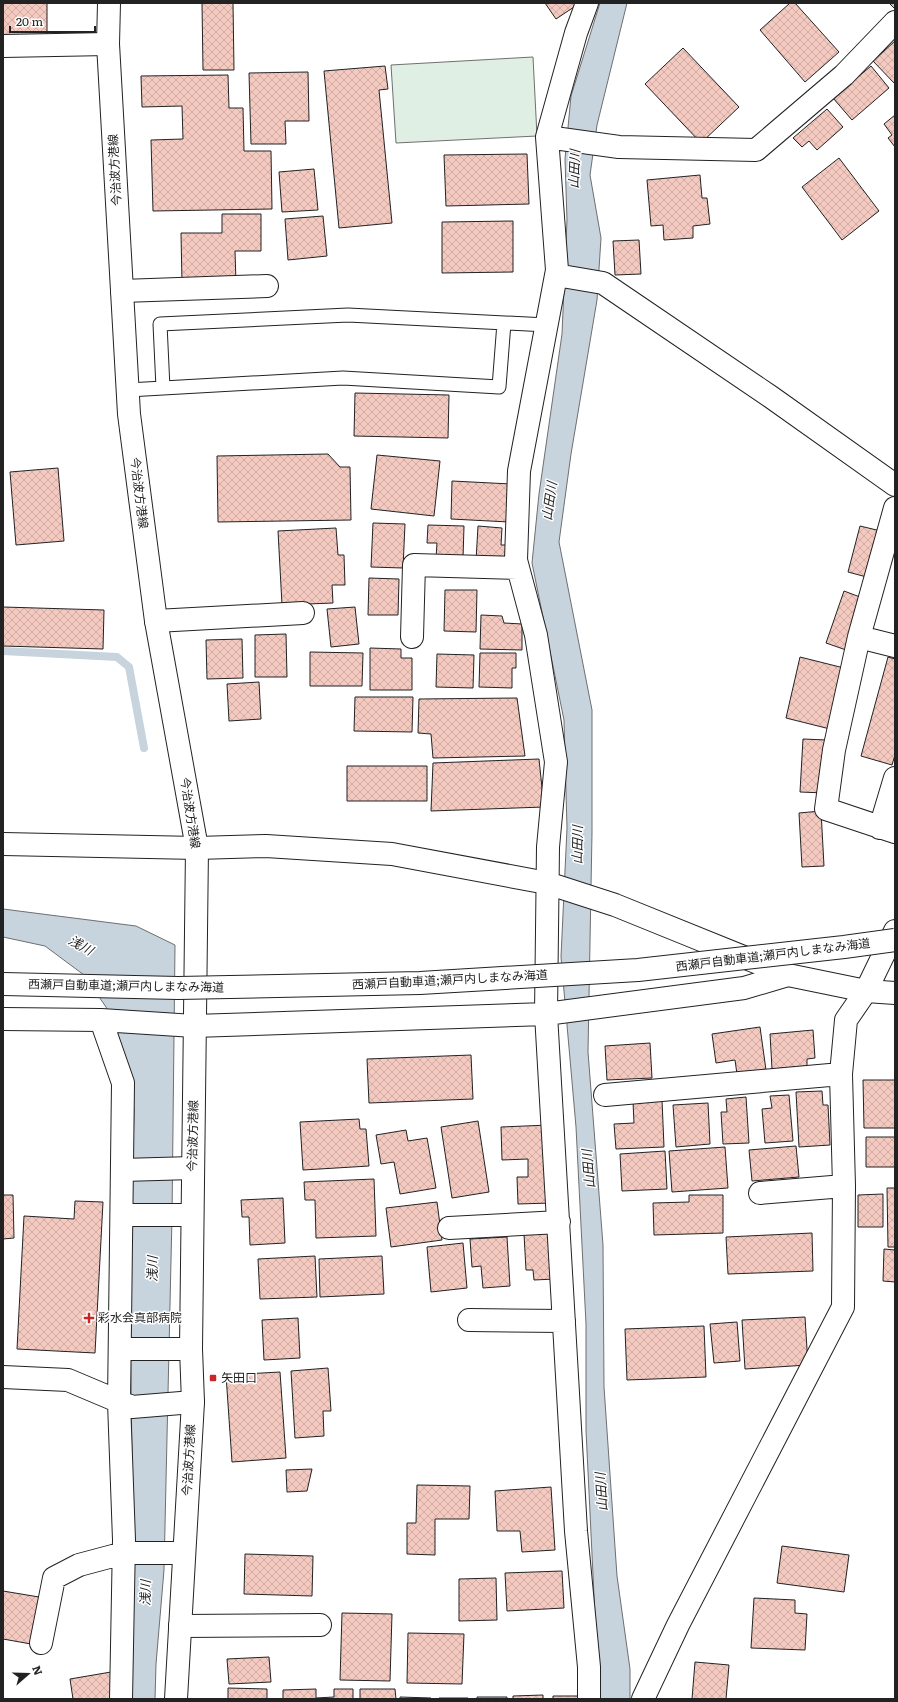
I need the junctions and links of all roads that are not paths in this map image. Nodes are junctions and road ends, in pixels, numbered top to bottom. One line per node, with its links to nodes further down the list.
1 (109, 3): 4 (main road, 今治波方港線)
2 (587, 3): 6 (main road)
3 (895, 22): 6 (main road)
4 (108, 44): 5 (main road); 9 (main road, 今治波方港線)
5 (3, 46)
6 (547, 137): 7 (main road)
7 (557, 275): 11 (main road); 14 (main road)
8 (267, 286): 9 (main road)
9 (122, 291): 13 (main road, 今治波方港線)
10 (504, 323): 11 (lane); 12 (lane); 12 (lane)
11 (547, 325): 16 (main road)
12 (163, 388): 13 (lane)
13 (128, 390): 18 (main road, 今治波方港線)
14 (895, 485)
15 (895, 508): 20 (main road)
16 (518, 568): 19 (main road); 26 (main road)
17 (303, 613): 18 (main road)
18 (156, 621): 25 (main road, 今治波方港線)
19 (412, 637)
20 (859, 637): 21 (main road); 23 (main road)
21 (895, 646)
22 (895, 778): 23 (main road)
23 (888, 830)
24 (3, 844): 25 (main road)
25 (197, 848): 26 (main road); 36 (main road, 今治波方港線)
26 (547, 883): 29 (main road); 33 (main road)
27 (895, 931): 31 (main road)
28 (895, 940): 30 (main road, 西瀬戸自動車道;瀬戸内しまなみ海道, bridge)
29 (788, 975): 31 (main road); 33 (main road)
30 (3, 984)
31 (866, 991): 32 (main road); 37 (main road)
32 (895, 993)
33 (546, 1014): 36 (main road); 45 (main road)
34 (3, 1019): 35 (main road)
35 (101, 1020): 36 (main road); 40 (main road)
36 (194, 1026): 39 (main road, 今治波方港線)
37 (841, 1074): 38 (main road); 41 (main road)
38 (605, 1095)
39 (192, 1168): 40 (main road); 43 (main road, 今治波方港線)
40 (123, 1170): 44 (main road)
41 (844, 1186): 42 (main road); 62 (main road)
42 (760, 1193)
43 (191, 1215): 44 (main road); 50 (main road, 今治波方港線)
44 (123, 1216): 49 (main road)
45 (559, 1222): 46 (main road); 48 (main road)
46 (449, 1228)
47 (468, 1320): 48 (main road)
48 (564, 1321): 61 (main road)
49 (120, 1349): 50 (main road); 53 (main road)
50 (191, 1349): 52 (main road, 今治波方港線)
51 (3, 1377): 53 (main road)
52 (182, 1402): 53 (main road); 55 (main road, 今治波方港線)
53 (125, 1404): 54 (main road)
54 (125, 1553): 55 (main road); 58 (main road); 59 (main road)
55 (182, 1553): 56 (main road, 今治波方港線)
56 (180, 1626): 57 (main road); 60 (main road, 今治波方港線)
57 (320, 1626)
58 (41, 1643)
59 (121, 1699)
60 (176, 1699)
61 (589, 1699)
62 (643, 1699)

